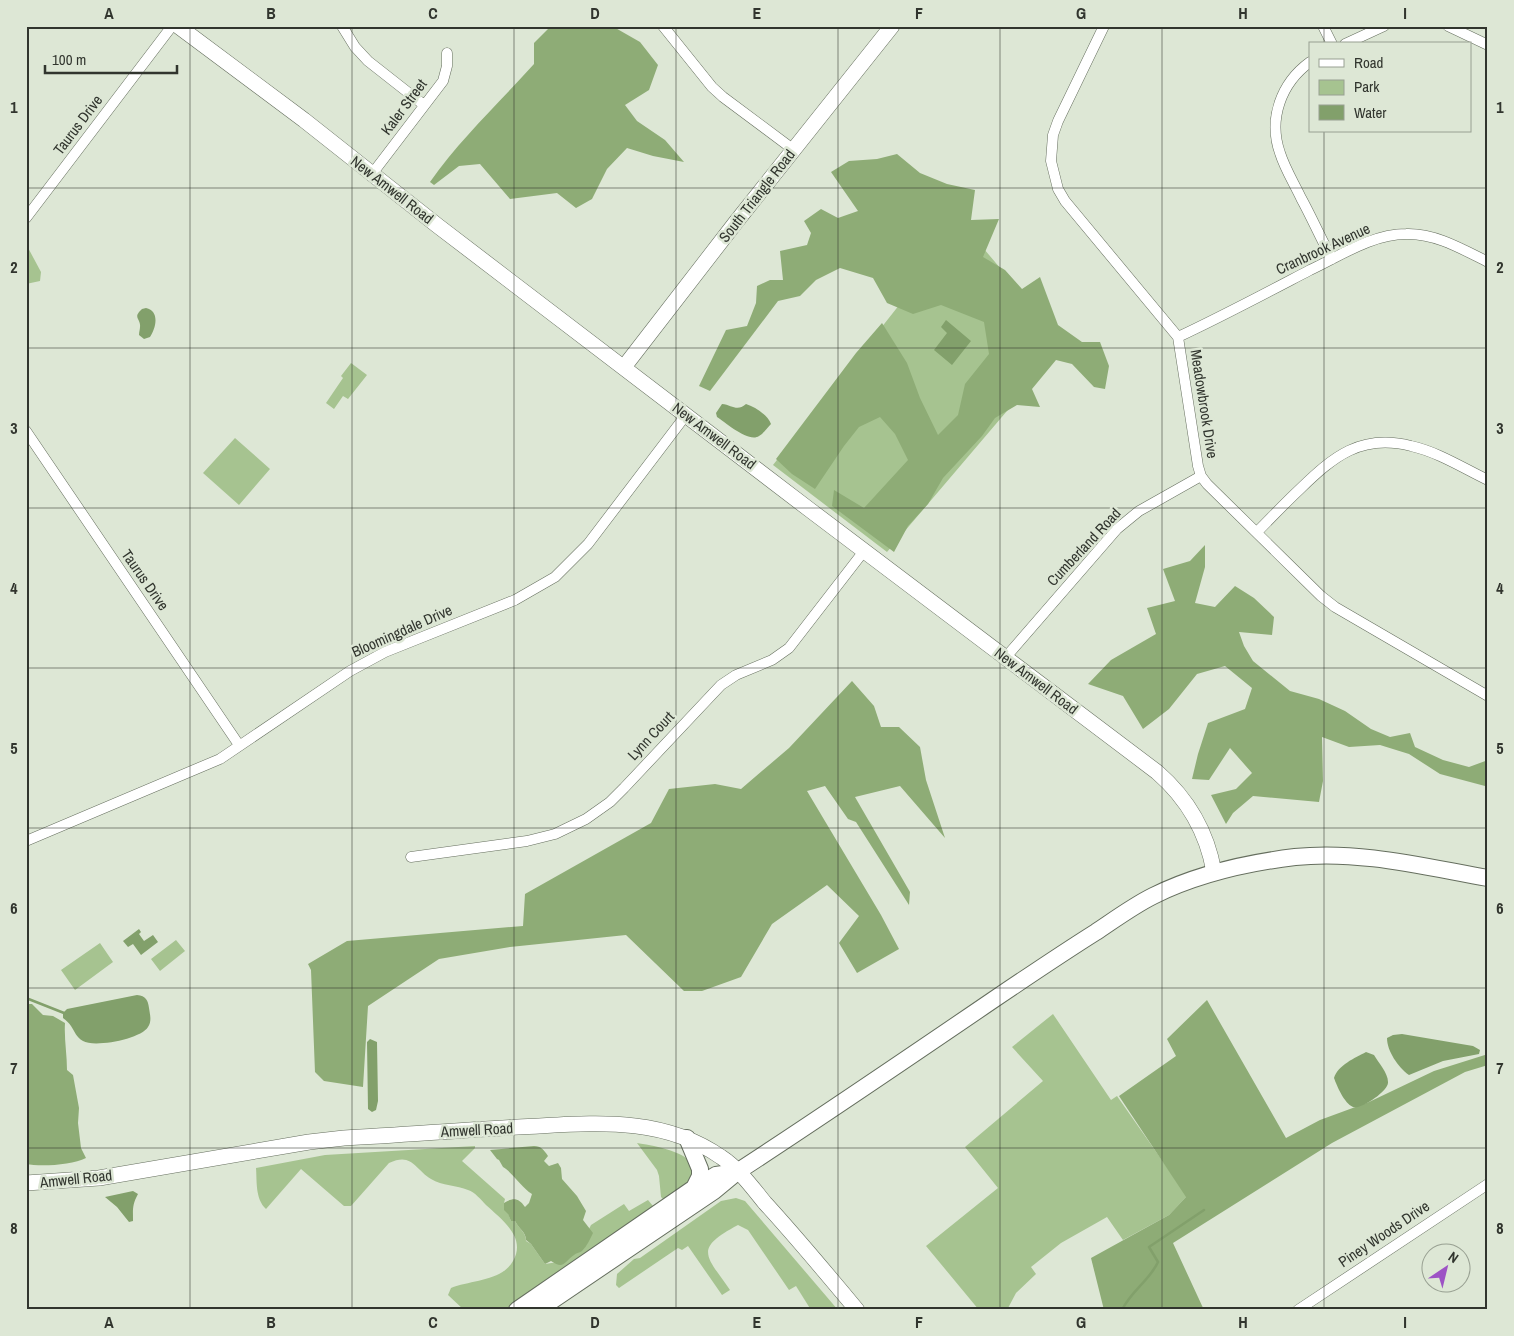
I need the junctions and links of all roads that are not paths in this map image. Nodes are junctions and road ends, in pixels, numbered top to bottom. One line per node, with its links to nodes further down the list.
1 (172, 26): 18 (street, Taurus Drive)
2 (178, 26): 17 (street, New Amwell Road)
3 (342, 26): 15 (street)
4 (663, 26): 16 (street)
5 (892, 26): 16 (street, South Triangle Road)
6 (1104, 26): 21 (street, Meadowbrook Drive)
7 (1323, 26): 10 (street)
8 (1384, 26): 11 (street)
9 (1448, 26): 12 (street)
10 (1331, 42)
11 (1349, 42)
12 (1488, 45)
13 (447, 54): 15 (street, Kaler Street)
14 (1309, 63): 19 (street)
15 (424, 105): 17 (street, Kaler Street)
16 (794, 150): 22 (street, South Triangle Road)
17 (372, 174): 22 (street, New Amwell Road)
18 (26, 218)
19 (1332, 259): 20 (street, Cranbrook Avenue); 21 (street, Cranbrook Avenue)
20 (1488, 262)
21 (1178, 337): 25 (street, Meadowbrook Drive)
22 (624, 367): 23 (street, New Amwell Road)
23 (686, 415): 28 (street, New Amwell Road); 31 (street, Bloomingdale Drive)
24 (26, 431): 31 (street, Taurus Drive)
25 (1201, 476): 27 (street, Meadowbrook Drive); 29 (street, Cumberland Road)
26 (1488, 480): 27 (street)
27 (1257, 532): 30 (street, Meadowbrook Drive)
28 (864, 551): 29 (street, New Amwell Road); 33 (street, Lynn Court)
29 (1005, 658): 34 (street, New Amwell Road)
30 (1488, 696)
31 (239, 746): 32 (street, Bloomingdale Drive)
32 (26, 841)
33 (411, 858)
34 (1214, 872): 35 (main road); 37 (main road)
35 (1488, 878)
36 (687, 1138): 37 (street, Amwell Road); 38 (street, Amwell Road); 40 (main road)
37 (737, 1172): 40 (main road); 42 (main road); 43 (street, Amwell Road)
38 (26, 1183)
39 (1488, 1184): 44 (street, Piney Woods Drive)
40 (694, 1188): 41 (main road)
41 (517, 1310)
42 (538, 1310)
43 (857, 1310)
44 (1298, 1310)

